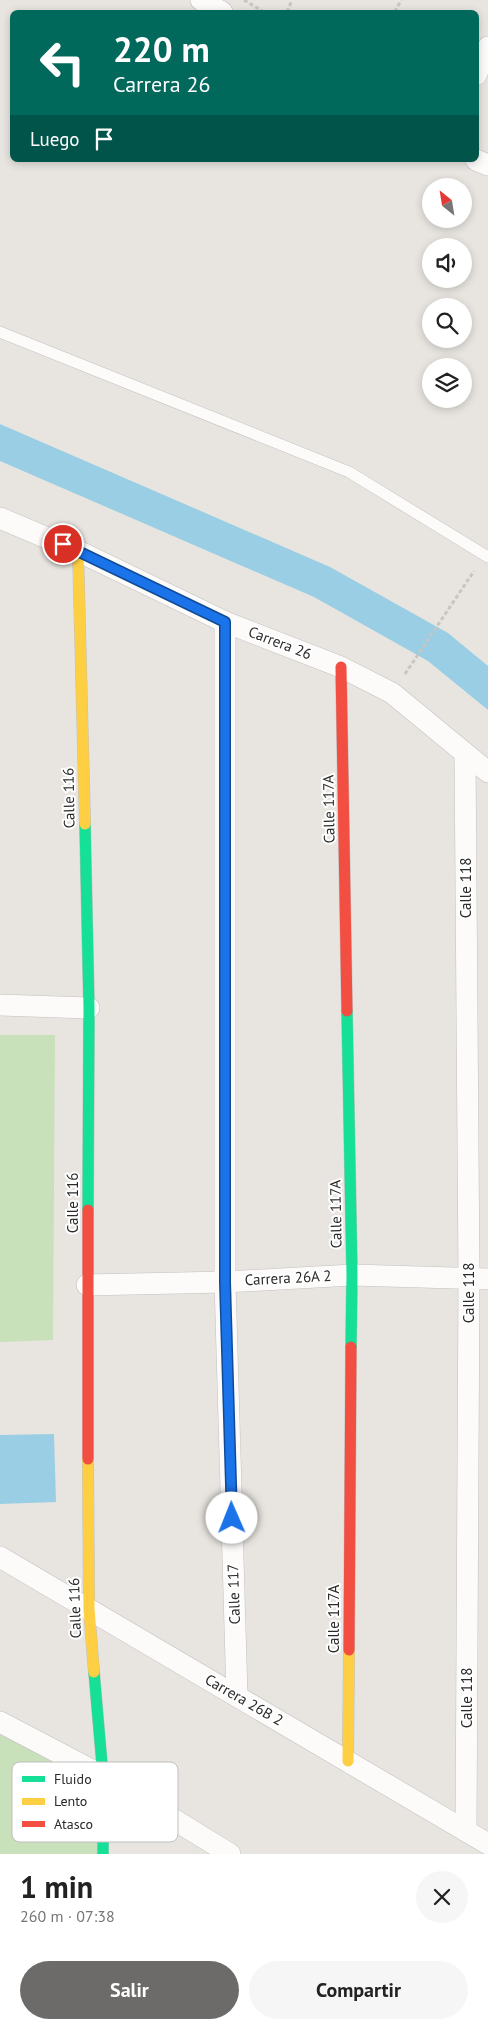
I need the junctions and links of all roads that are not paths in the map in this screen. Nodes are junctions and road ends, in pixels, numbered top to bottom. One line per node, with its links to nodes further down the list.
1 (201, 0): 2 (street)
2 (218, 10)
3 (488, 47): 4 (street)
4 (479, 68)
5 (0, 332): 8 (lane)
6 (0, 518): 7 (street, Carrera 26)
7 (78, 551): 9 (street, Carrera 26); 14 (street, Calle 116)
8 (487, 556)
9 (225, 622): 10 (street, Carrera 26); 17 (street, Calle 117)
10 (341, 667): 11 (street, Carrera 26); 15 (street, Calle 117A)
11 (465, 754): 12 (street, Carrera 26); 16 (street, Calle 118)
12 (488, 772)
13 (0, 1005): 14 (street)
14 (89, 1008): 18 (street, Calle 116)
15 (352, 1275): 16 (street, Carrera 26A 2); 17 (street, Carrera 26A 2); 23 (street, Calle 117A)
16 (478, 1278): 27 (street, Calle 118)
17 (225, 1282): 18 (street, Carrera 26A 2); 21 (street, Calle 117)
18 (87, 1285): 20 (street, Calle 116)
19 (0, 1557): 20 (street, Carrera 26B 2)
20 (89, 1609): 21 (street, Carrera 26B 2); 25 (street, Calle 116)
21 (237, 1696): 23 (street, Carrera 26B 2)
22 (0, 1722): 24 (street)
23 (348, 1761): 27 (street, Carrera 26B 2)
24 (76, 1762)
25 (102, 1762)
26 (178, 1822): 29 (street)
27 (466, 1831): 28 (street, Carrera 26B 2)
28 (488, 1844)
29 (230, 1854)

